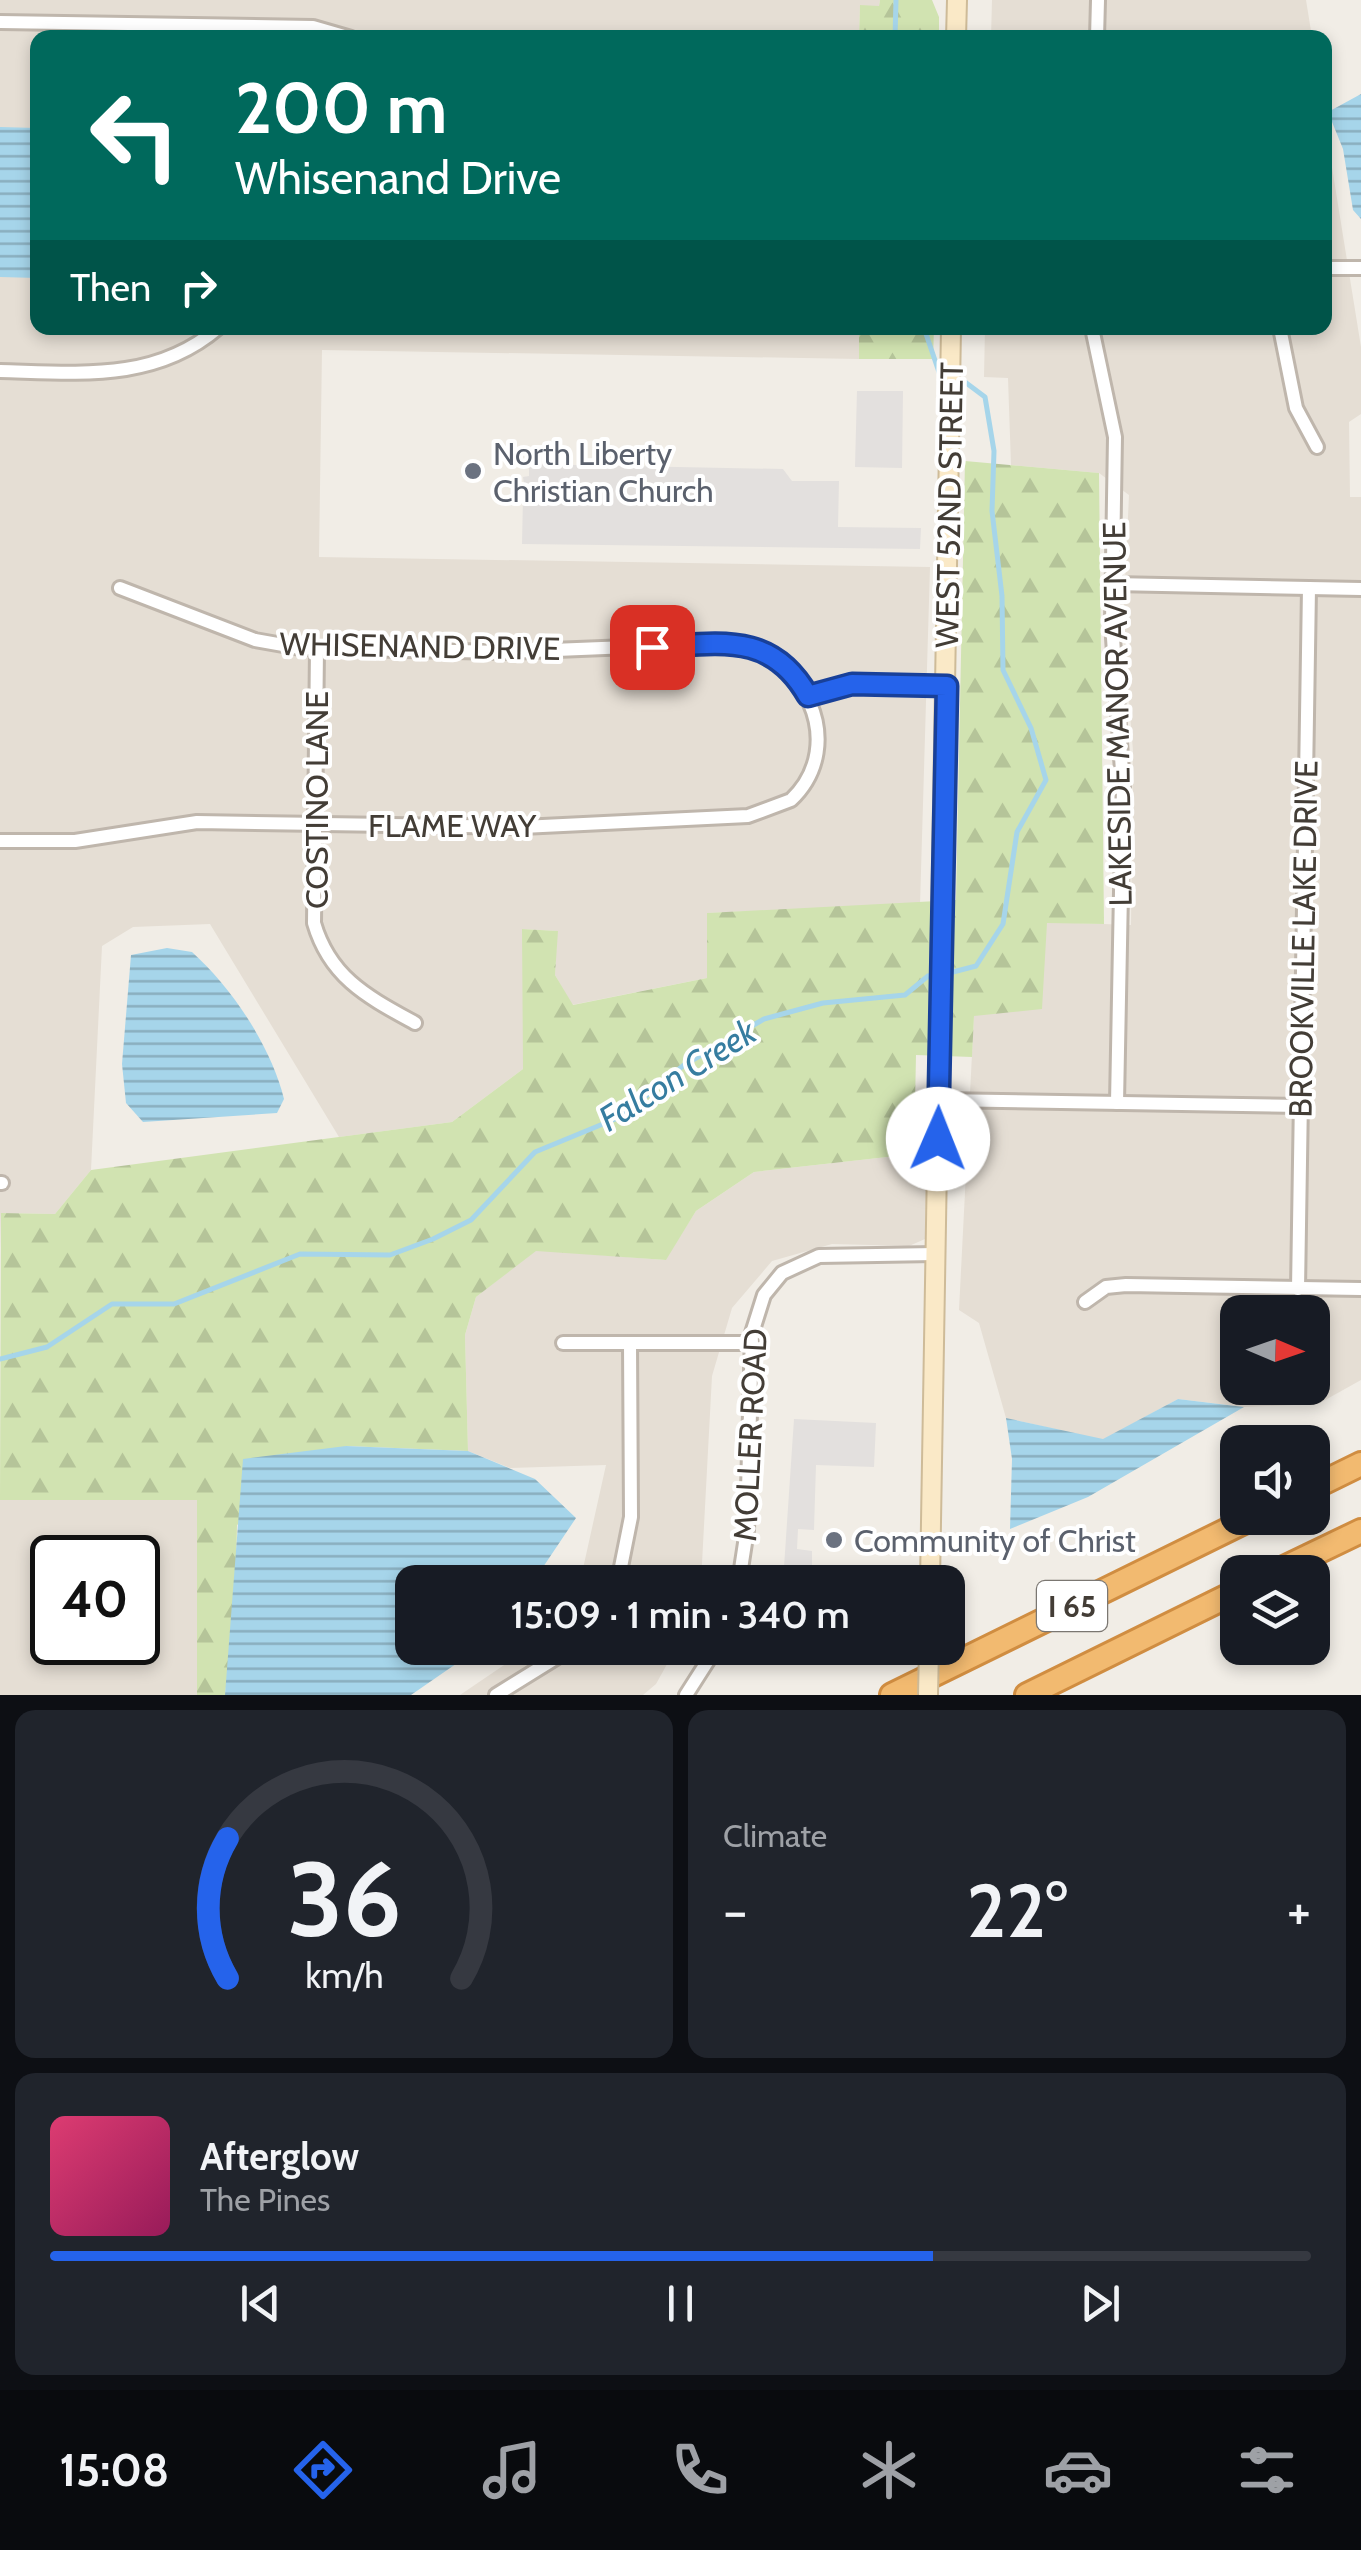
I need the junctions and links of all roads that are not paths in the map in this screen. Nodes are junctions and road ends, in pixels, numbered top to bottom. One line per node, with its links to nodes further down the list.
1 (956, 0): 7 (street)
2 (1098, 0): 8 (street)
3 (0, 22): 4 (street)
4 (223, 30)
5 (301, 30): 6 (street)
6 (329, 30)
7 (956, 30)
8 (1098, 30)
9 (1332, 268): 10 (street)
10 (1361, 268)
11 (207, 335): 15 (street)
12 (951, 335): 22 (street, WEST 52ND STREET)
13 (1093, 335): 17 (street, LAKESIDE MANOR AVENUE)
14 (1281, 335): 16 (street)
15 (0, 371)
16 (1318, 447)
17 (1113, 584): 19 (street); 28 (street, LAKESIDE MANOR AVENUE)
18 (120, 588): 21 (street, WHISENAND DRIVE)
19 (1309, 588): 20 (street); 29 (street, BROOKVILLE LAKE DRIVE)
20 (1361, 589)
21 (317, 649): 23 (street, WHISENAND DRIVE); 24 (street, COSTINO LANE)
22 (947, 686): 23 (street); 27 (street, WEST 52ND STREET)
23 (808, 696): 24 (street, FLAME WAY)
24 (314, 824): 25 (street, FLAME WAY); 26 (street, COSTINO LANE)
25 (0, 841)
26 (415, 1024)
27 (939, 1100): 28 (street); 30 (street, WEST 52ND STREET)
28 (1118, 1103): 29 (street)
29 (1300, 1106): 31 (street, BROOKVILLE LAKE DRIVE)
30 (935, 1254): 34 (street, MOLLER ROAD); 44 (street, WEST 52ND STREET)
31 (1298, 1289): 32 (street); 33 (street)
32 (1361, 1289)
33 (1085, 1302)
34 (752, 1342): 36 (street); 43 (street, MOLLER ROAD)
35 (563, 1343): 36 (street)
36 (630, 1343): 42 (street)
37 (1361, 1464): 38 (highway)
38 (1330, 1479)
39 (1361, 1530): 41 (highway)
40 (1220, 1534): 51 (highway, I 65)
41 (1310, 1555)
42 (622, 1565)
43 (742, 1565)
44 (930, 1565)
45 (1220, 1600): 53 (highway, I 65)
46 (545, 1665): 49 (street)
47 (705, 1665): 50 (street)
48 (929, 1665): 52 (street, bridge)
49 (496, 1695)
50 (686, 1695)
51 (892, 1695)
52 (928, 1695)
53 (1027, 1695)

